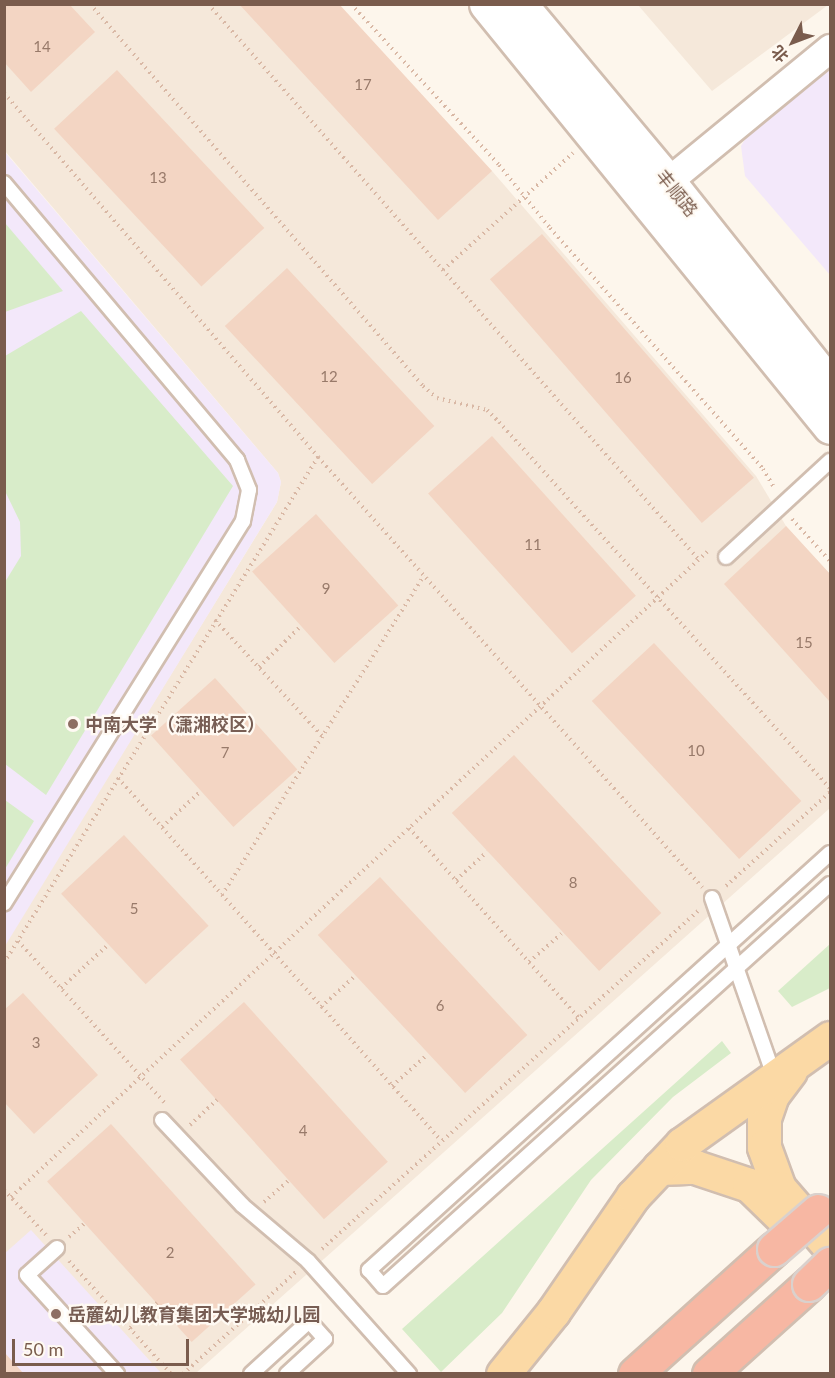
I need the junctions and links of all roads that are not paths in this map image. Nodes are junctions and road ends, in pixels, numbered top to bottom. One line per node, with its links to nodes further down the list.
1 (486, 4): 7 (main road)
2 (520, 4): 4 (main road, 丰顺路)
3 (831, 48): 4 (street)
4 (668, 181): 6 (main road, 丰顺路)
5 (4, 183): 13 (lane)
6 (831, 385)
7 (831, 427)
8 (831, 461): 9 (lane)
9 (726, 557)
10 (831, 853): 14 (lane)
11 (831, 884): 15 (lane)
12 (712, 898): 14 (lane)
13 (4, 904)
14 (728, 946): 15 (lane); 15 (lane)
15 (736, 968): 17 (lane)
16 (818, 1046): 17 (main road); 21 (main road)
17 (774, 1076): 19 (main road)
18 (162, 1120): 27 (lane)
19 (659, 1168): 23 (main road); 28 (main road)
20 (824, 1205): 29 (highway, bridge)
21 (831, 1247)
22 (57, 1248): 24 (lane)
23 (823, 1273): 30 (highway)
24 (117, 1374)
25 (251, 1374): 26 (lane)
26 (287, 1374)
27 (408, 1374)
28 (502, 1374)
29 (635, 1374)
30 (709, 1374)

